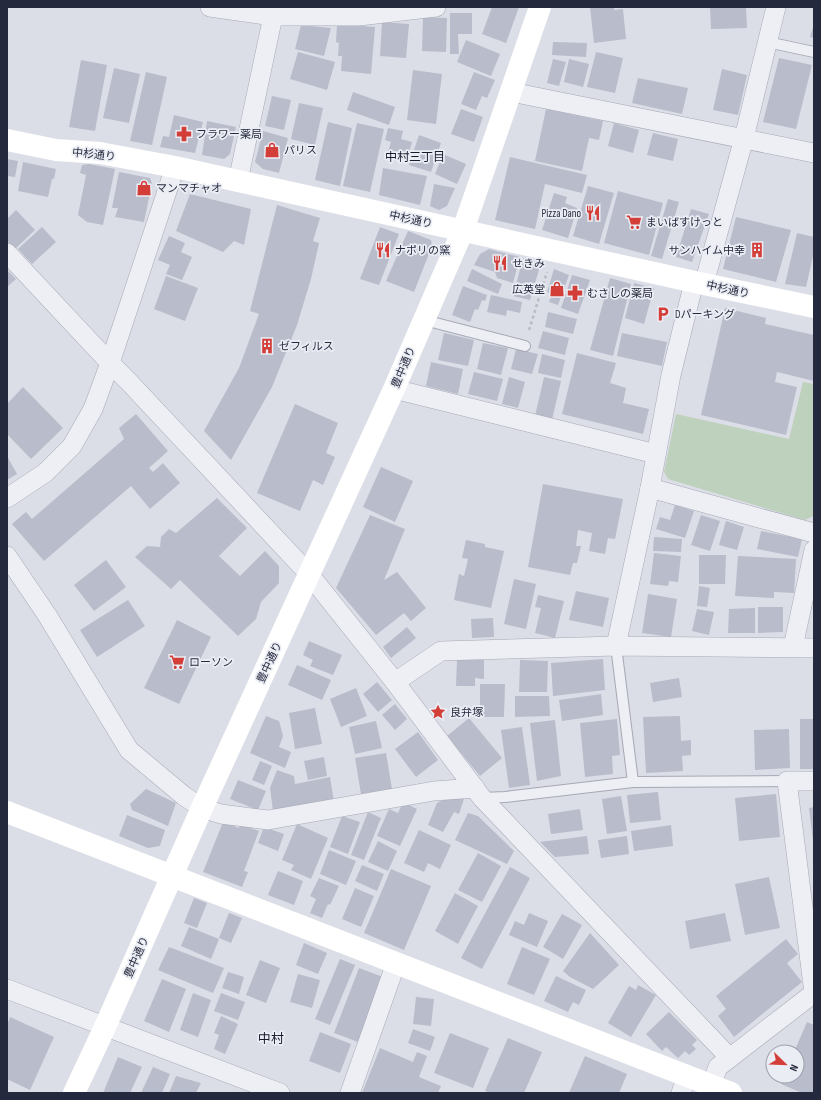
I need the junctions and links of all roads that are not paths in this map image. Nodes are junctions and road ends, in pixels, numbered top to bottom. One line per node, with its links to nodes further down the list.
1 (210, 7): 5 (street)
2 (436, 7): 5 (street)
3 (540, 7): 8 (street, 豊中通り)
4 (776, 7): 6 (street)
5 (273, 11): 13 (street)
6 (767, 42): 7 (lane); 9 (street)
7 (814, 52)
8 (511, 92): 9 (street); 14 (street, 豊中通り)
9 (744, 138): 11 (street); 16 (street)
10 (7, 140): 12 (street, 中杉通り)
11 (814, 152)
12 (175, 167): 13 (street, 中杉通り); 20 (street)
13 (238, 181): 14 (street, 中杉通り)
14 (462, 230): 16 (street, 中杉通り); 18 (street, 豊中通り)
15 (7, 253): 20 (street)
16 (699, 283): 17 (street, 中杉通り); 22 (street)
17 (814, 307)
18 (424, 320): 19 (lane); 21 (street, 豊中通り)
19 (525, 346)
20 (110, 363): 24 (street); 28 (street)
21 (394, 389): 22 (street); 28 (street, 豊中通り)
22 (656, 454): 23 (street)
23 (650, 488): 25 (street); 29 (street)
24 (7, 498)
25 (814, 533)
26 (814, 550): 30 (street)
27 (7, 556): 37 (street)
28 (309, 574): 32 (street); 37 (street, 豊中通り)
29 (616, 646): 30 (street); 32 (street); 35 (lane)
30 (793, 647): 31 (street)
31 (814, 648)
32 (394, 682): 36 (street)
33 (787, 781): 34 (street); 35 (lane); 42 (street)
34 (814, 781)
35 (633, 782): 36 (lane)
36 (478, 793): 37 (street); 44 (street)
37 (202, 808): 39 (street, 豊中通り)
38 (7, 812): 39 (street)
39 (172, 876): 40 (street); 43 (street, 豊中通り)
40 (396, 963): 45 (street); 49 (street)
41 (7, 989): 43 (street)
42 (814, 993): 44 (street)
43 (105, 1027): 47 (street, 豊中通り); 48 (street)
44 (730, 1058): 46 (street)
45 (684, 1085): 46 (street)
46 (721, 1089)
47 (74, 1093)
48 (280, 1093)
49 (350, 1093)

